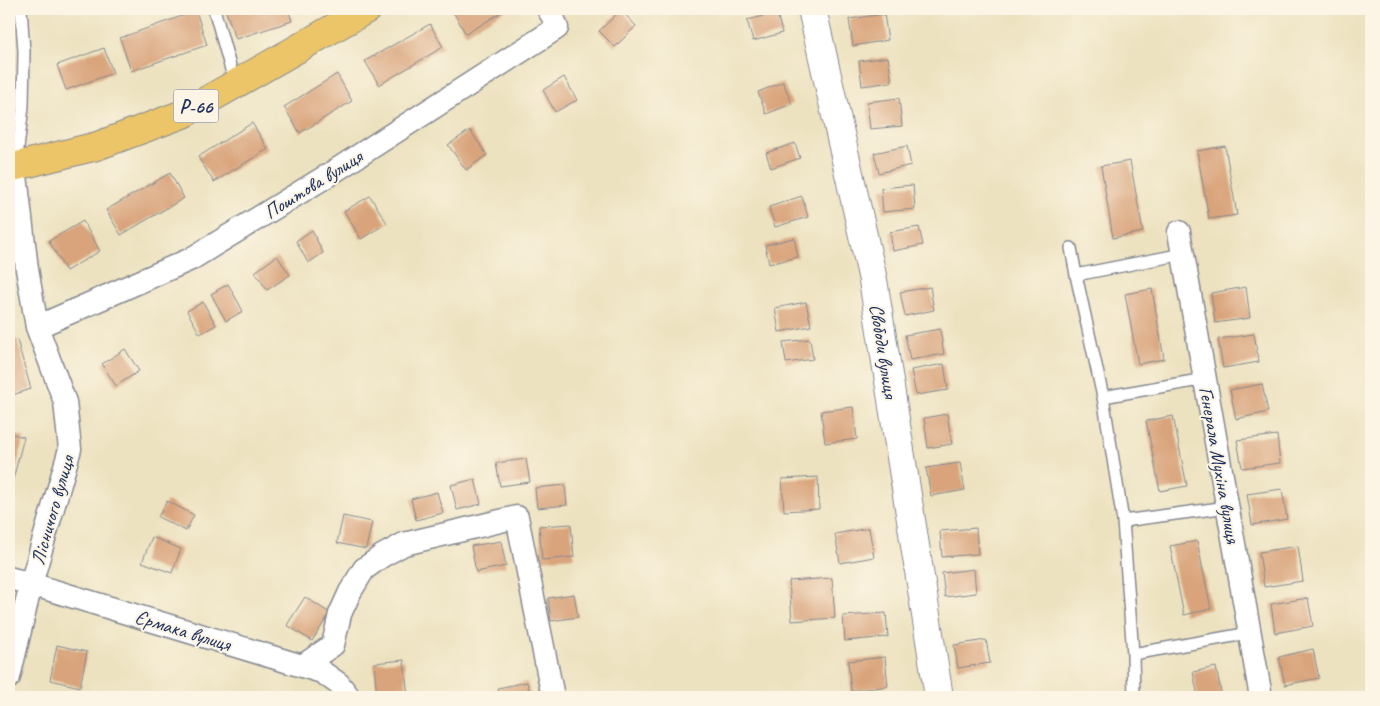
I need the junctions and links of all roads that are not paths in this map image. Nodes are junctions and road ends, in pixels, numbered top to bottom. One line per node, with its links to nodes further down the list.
1 (21, 9): 7 (lane)
2 (214, 9): 6 (lane)
3 (367, 9): 6 (main road, Р-66)
4 (548, 9): 12 (street, Поштова вулиця)
5 (812, 9): 25 (street, Свободи вулиця)
6 (235, 84): 7 (main road, Р-66)
7 (12, 167): 12 (street, Лісничого вулиця)
8 (1179, 232): 10 (street, Генерала Мухіна вулиця)
9 (1071, 248): 11 (lane)
10 (1183, 254): 11 (lane); 13 (street, Генерала Мухіна вулиця)
11 (1076, 275): 14 (lane)
12 (37, 327): 18 (street, Лісничого вулиця)
13 (1205, 379): 14 (lane); 15 (street, Генерала Мухіна вулиця)
14 (1102, 397): 16 (lane)
15 (1228, 507): 16 (lane); 19 (street, Генерала Мухіна вулиця)
16 (1123, 521): 20 (lane)
17 (9, 578): 18 (street, Єрмака вулиця)
18 (32, 584): 21 (street, Єрмака вулиця); 22 (street, Лісничого вулиця)
19 (1250, 633): 20 (lane); 27 (street, Генерала Мухіна вулиця)
20 (1133, 654): 26 (lane)
21 (302, 666): 23 (street, Єрмака вулиця); 24 (street)
22 (9, 676)
23 (349, 697)
24 (553, 697)
25 (938, 697)
26 (1134, 697)
27 (1261, 697)

